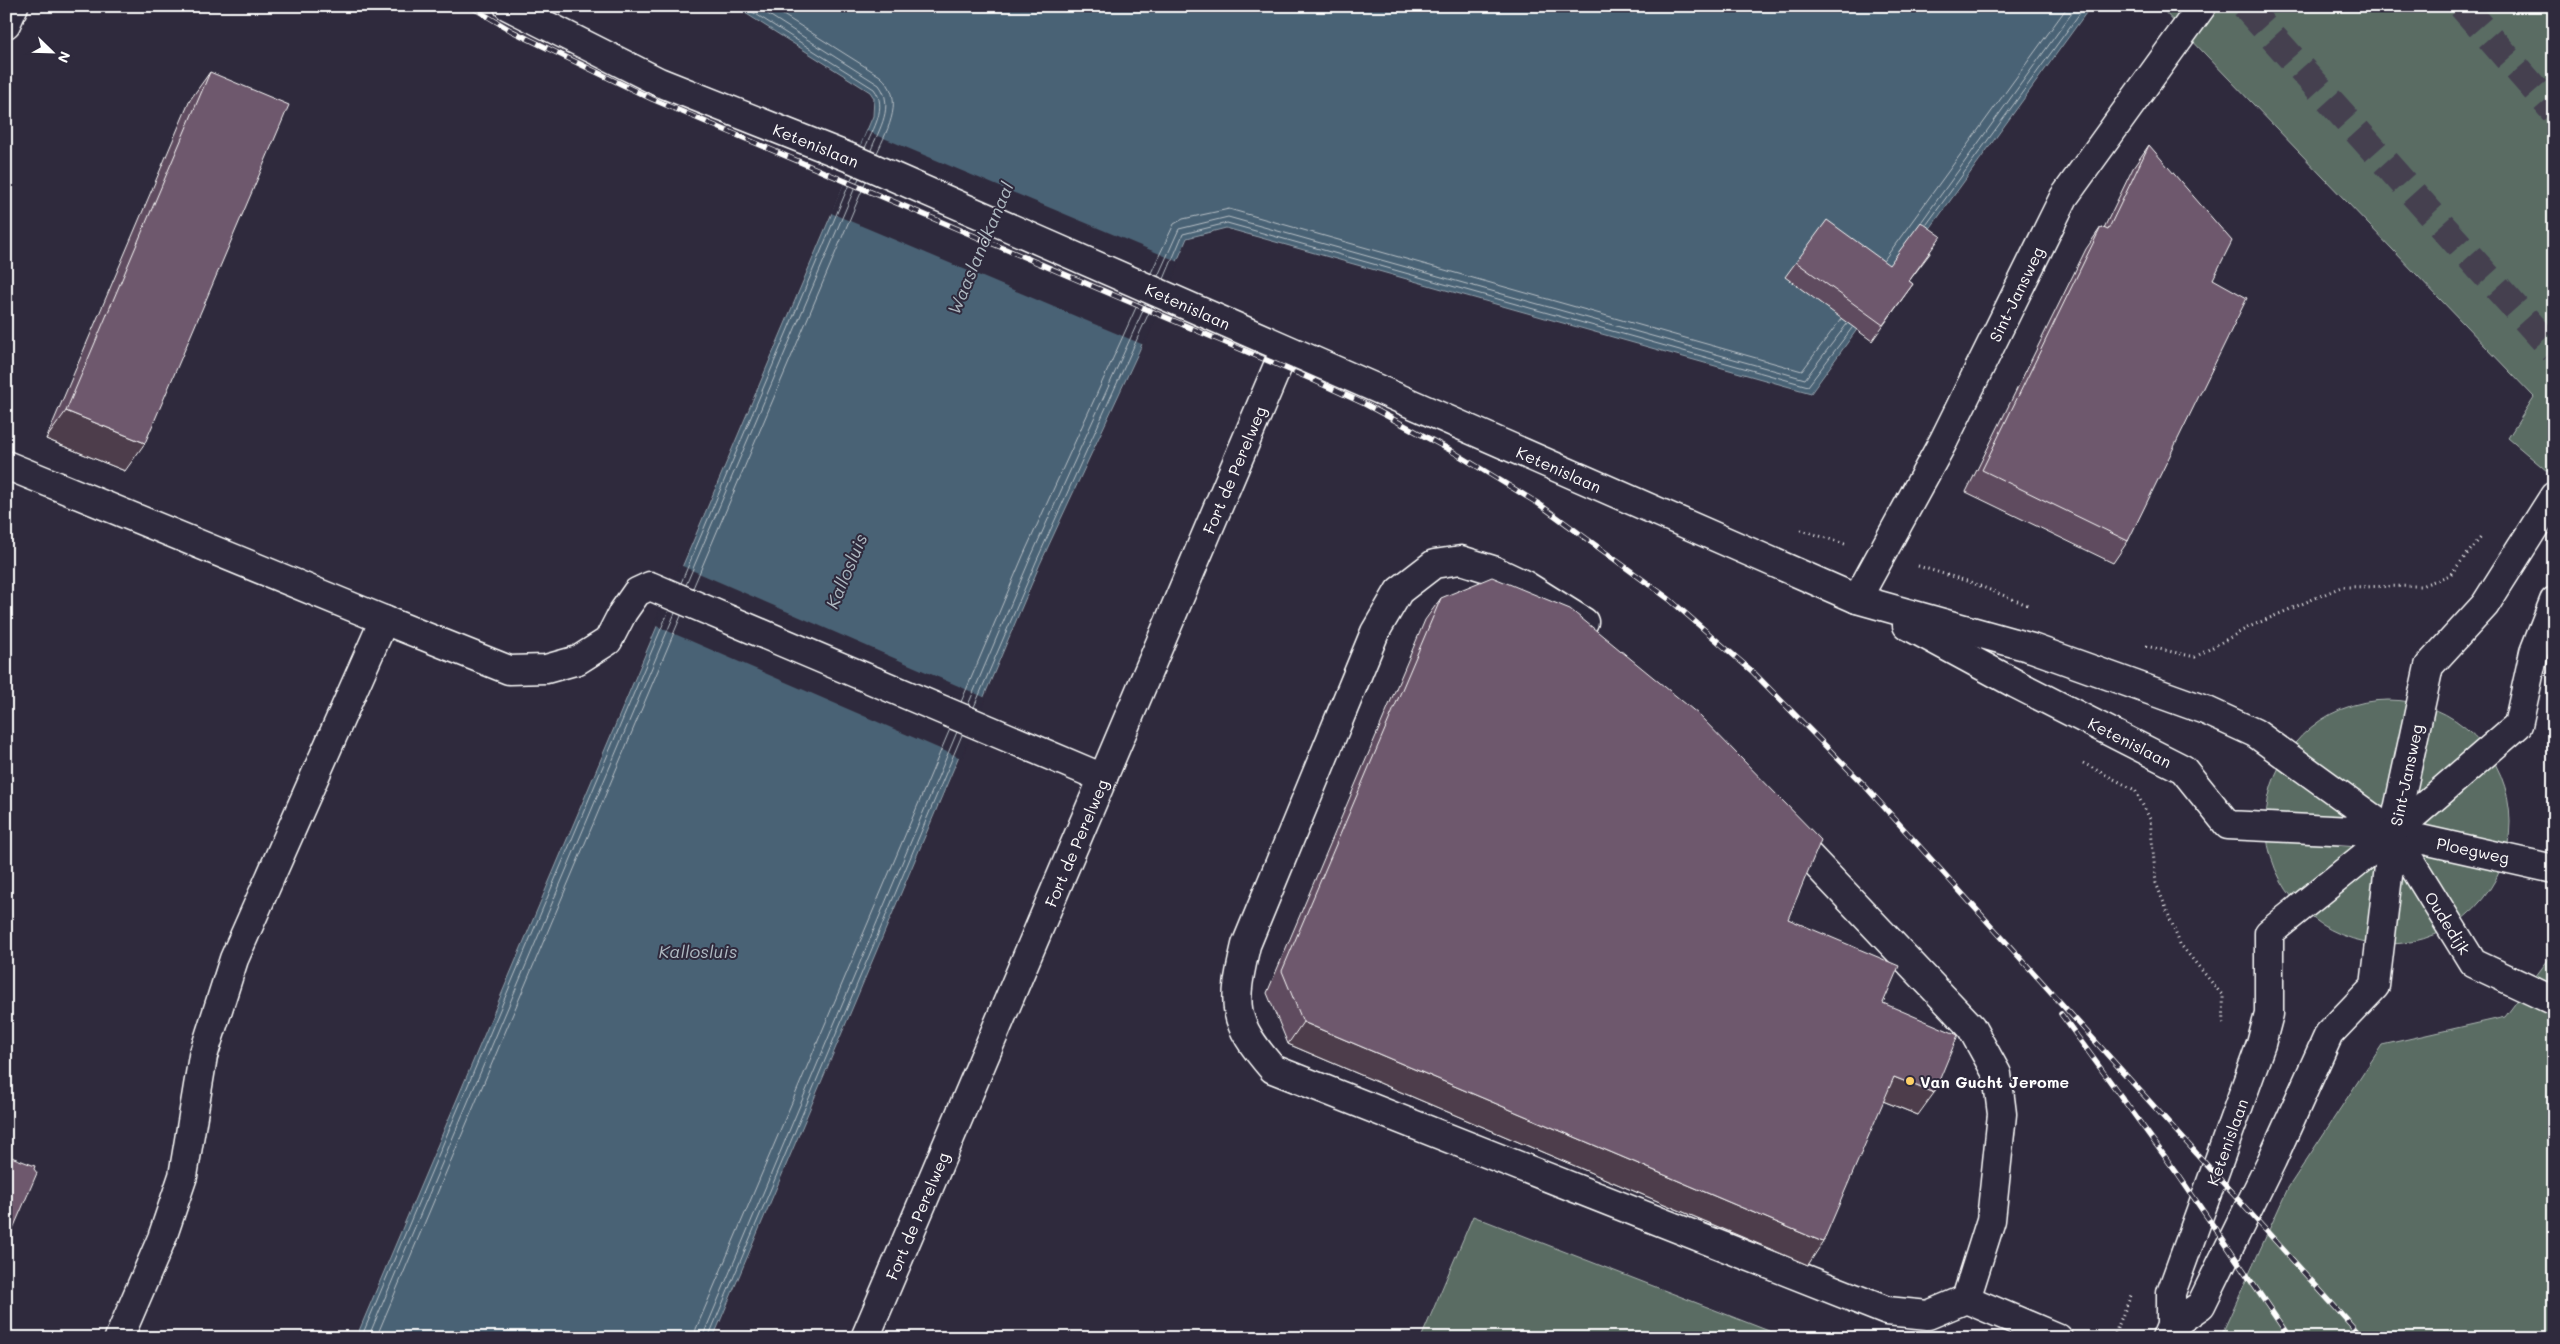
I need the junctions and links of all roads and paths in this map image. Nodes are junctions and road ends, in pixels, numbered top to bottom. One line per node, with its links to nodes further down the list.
1 (14, 6): 4 (main road)
2 (508, 6): 5 (main road, Ketenislaan)
3 (2202, 6): 9 (main road, Sint-Jansweg)
4 (6, 24)
5 (1286, 349): 9 (main road, Ketenislaan); 13 (main road, Fort de Perelweg)
6 (6, 465): 10 (main road)
7 (2554, 496): 15 (main road, Sint-Jansweg)
8 (2554, 601): 15 (main road, Sint-Jansweg)
9 (1863, 602): 12 (main road, Ketenislaan); 15 (main road, Ketenislaan)
10 (384, 620): 13 (main road); 22 (main road)
11 (1604, 640): 20 (main road)
12 (2082, 718): 15 (main road, Ketenislaan); 18 (path)
13 (1103, 778): 23 (main road, Fort de Perelweg)
14 (1767, 812): 20 (main road)
15 (2393, 833): 16 (main road, Ploegweg); 17 (main road, Oudedijk); 21 (main road, Ketenislaan); 21 (main road, Ketenislaan)
16 (2554, 869)
17 (2554, 1001)
18 (2225, 1030)
19 (2136, 1284): 25 (path)
20 (1966, 1300): 24 (main road)
21 (2169, 1332)
22 (119, 1338)
23 (865, 1338)
24 (2058, 1338)
25 (2113, 1338)

